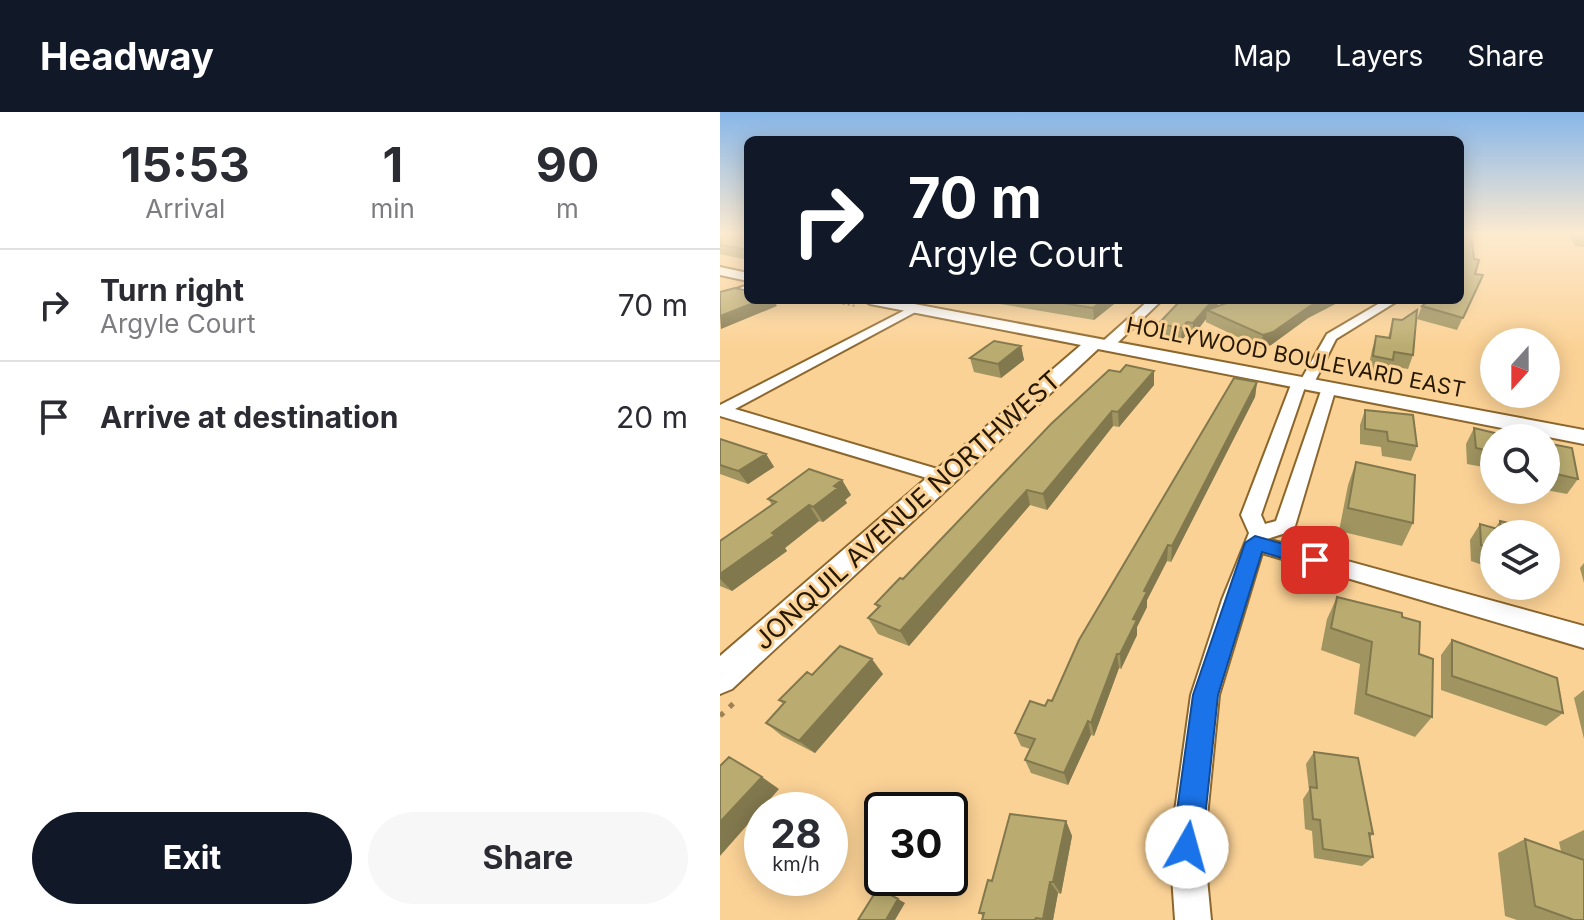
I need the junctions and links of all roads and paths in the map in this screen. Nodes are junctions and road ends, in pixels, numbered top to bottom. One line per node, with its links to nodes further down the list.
1 (723, 272): 2 (street)
2 (744, 276)
3 (744, 290): 4 (street)
4 (720, 299)
5 (890, 304): 8 (street, HOLLYWOOD BOULEVARD EAST)
6 (1151, 304): 9 (street)
7 (1386, 304): 10 (street)
8 (915, 309): 9 (street, HOLLYWOOD BOULEVARD EAST); 12 (street)
9 (1101, 344): 10 (street, HOLLYWOOD BOULEVARD EAST); 14 (street, JONQUIL AVENUE NORTHWEST)
10 (1303, 383): 11 (street, HOLLYWOOD BOULEVARD EAST); 15 (street)
11 (1329, 388): 13 (street, HOLLYWOOD BOULEVARD EAST); 15 (street)
12 (720, 410): 14 (street)
13 (1584, 437)
14 (944, 477): 17 (street, JONQUIL AVENUE NORTHWEST)
15 (1257, 538): 16 (street); 18 (street)
16 (1584, 637)
17 (720, 678)
18 (1193, 920)

